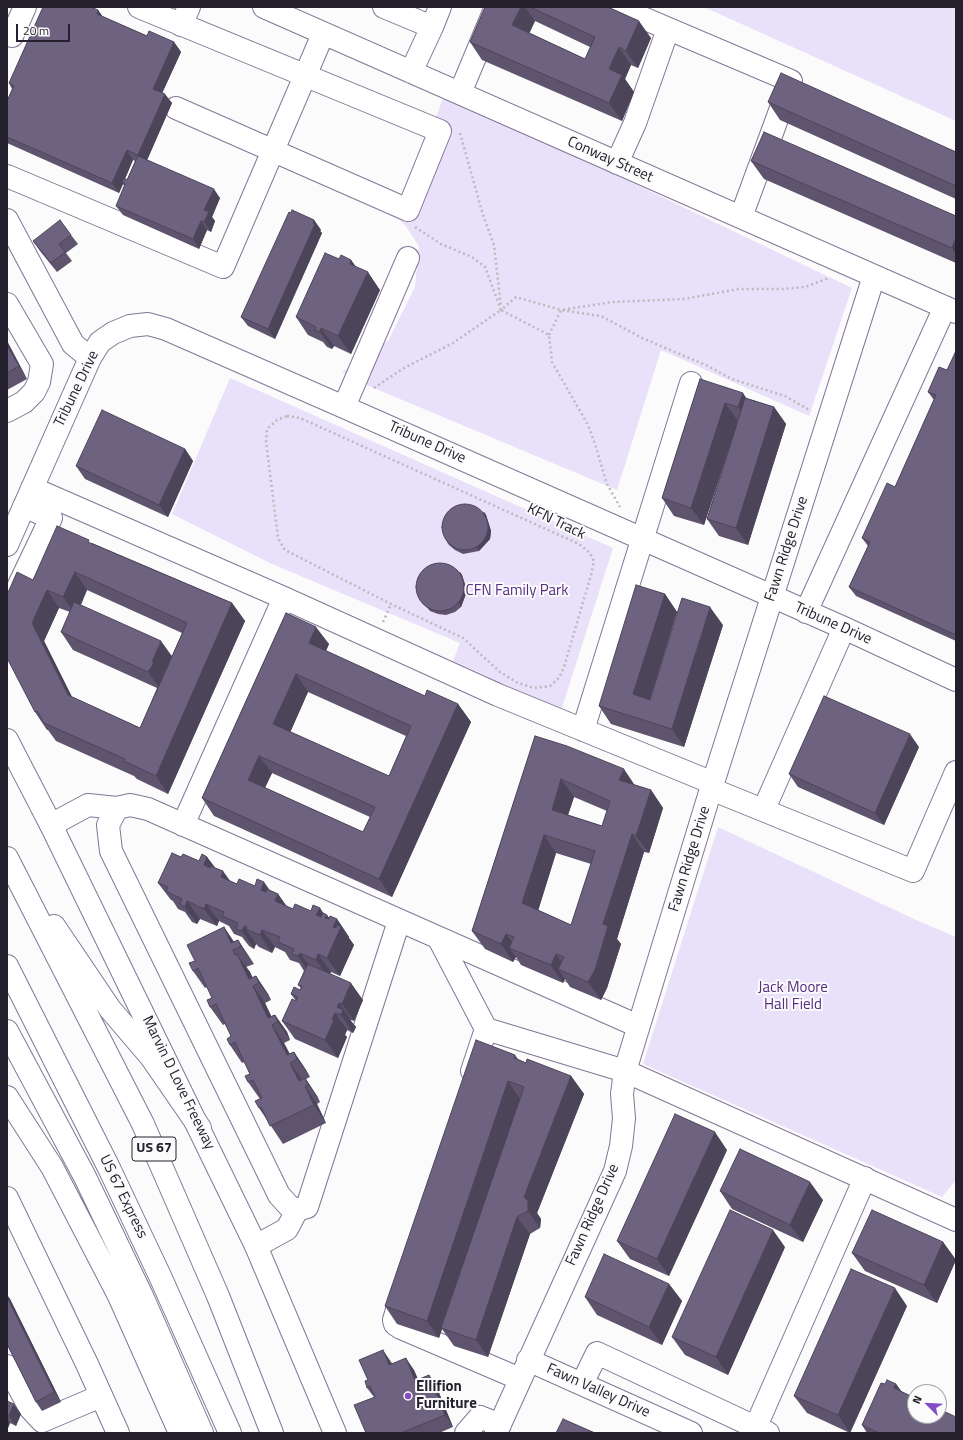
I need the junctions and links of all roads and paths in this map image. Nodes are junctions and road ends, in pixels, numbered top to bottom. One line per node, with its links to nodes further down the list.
1 (25, 7): 12 (main road)
2 (139, 7): 8 (main road)
3 (264, 7): 11 (main road, Conway Street)
4 (384, 7): 9 (main road)
5 (440, 7): 9 (main road)
6 (496, 7): 17 (main road)
7 (617, 7): 10 (main road)
8 (185, 16): 14 (main road)
9 (426, 25): 13 (main road)
10 (668, 29): 15 (main road); 21 (main road)
11 (324, 34): 13 (main road, Conway Street); 14 (main road)
12 (12, 36)
13 (412, 72): 17 (main road, Conway Street)
14 (306, 76): 20 (main road); 23 (main road)
15 (791, 81): 16 (main road); 24 (main road)
16 (813, 90)
17 (460, 93): 21 (main road, Conway Street)
18 (176, 108): 20 (main road)
19 (460, 131): 31 (path)
20 (273, 150): 22 (main road); 23 (main road)
21 (617, 163): 24 (main road, Conway Street)
22 (7, 176)
23 (408, 210): 31 (path)
24 (741, 217): 27 (main road, Conway Street)
25 (7, 220): 34 (main road)
26 (408, 258): 36 (main road)
27 (874, 276): 30 (main road, Conway Street); 44 (main road, Fawn Ridge Drive)
28 (833, 277): 32 (path)
29 (7, 304): 37 (main road)
30 (953, 308): 47 (main road)
31 (501, 310): 32 (path); 33 (path); 36 (path)
32 (561, 310): 33 (path); 38 (path)
33 (549, 335): 41 (path)
34 (90, 358): 36 (main road, Tribune Drive); 39 (main road, Tribune Drive)
35 (691, 383): 41 (main road)
36 (347, 400): 41 (main road, Tribune Drive)
37 (16, 406)
38 (812, 412)
39 (28, 497): 40 (main road); 43 (main road, Tribune Drive)
40 (56, 510): 45 (main road); 46 (main road)
41 (645, 531): 44 (main road, Tribune Drive); 50 (main road)
42 (280, 543): 42 (path, KFN Track)
43 (7, 545)
44 (772, 596): 47 (main road, Tribune Drive); 53 (main road, Fawn Ridge Drive)
45 (284, 598): 50 (main road); 56 (main road)
46 (7, 610)
47 (806, 612): 48 (main road, Tribune Drive)
48 (844, 628): 49 (main road, Tribune Drive); 55 (main road)
49 (956, 680)
50 (583, 730): 53 (main road)
51 (7, 740): 57 (main road, Marvin D Love Freeway)
52 (956, 772): 55 (main road)
53 (712, 786): 55 (main road); 62 (main road, Fawn Ridge Drive)
54 (117, 808): 56 (main road); 57 (main road); 71 (main road)
55 (764, 809)
56 (183, 824): 59 (main road)
57 (51, 825): 68 (main road, Marvin D Love Freeway)
58 (11, 867): 68 (main road); 86 (main road, US 67)
59 (399, 921): 60 (main road); 71 (main road)
60 (439, 939): 62 (main road); 63 (main road)
61 (7, 966): 85 (main road, US 67 Express)
62 (638, 1026): 65 (main road, Fawn Ridge Drive)
63 (486, 1029): 65 (main road); 66 (main road)
64 (7, 1032): 84 (main road)
65 (625, 1071): 69 (main road); 77 (main road, Fawn Ridge Drive)
66 (467, 1089)
67 (7, 1097): 83 (main road)
68 (200, 1128): 74 (main road, Marvin D Love Freeway)
69 (865, 1178): 72 (main road); 81 (main road)
70 (7, 1198): 73 (main road)
71 (297, 1210): 74 (main road)
72 (956, 1220)
73 (13, 1226): 79 (main road)
74 (256, 1246): 87 (main road, Marvin D Love Freeway)
75 (407, 1278): 77 (main road, Fawn Valley Drive)
76 (7, 1366): 79 (main road)
77 (524, 1369): 78 (main road, Fawn Valley Drive); 80 (main road, Fawn Ridge Drive)
78 (582, 1384): 81 (main road); 89 (main road, Fawn Valley Drive)
79 (101, 1396): 82 (main road)
80 (498, 1429): 88 (main road)
81 (758, 1431)
82 (118, 1433)
83 (180, 1433)
84 (202, 1433)
85 (230, 1433)
86 (272, 1433)
87 (335, 1433)
88 (466, 1433)
89 (691, 1433)

